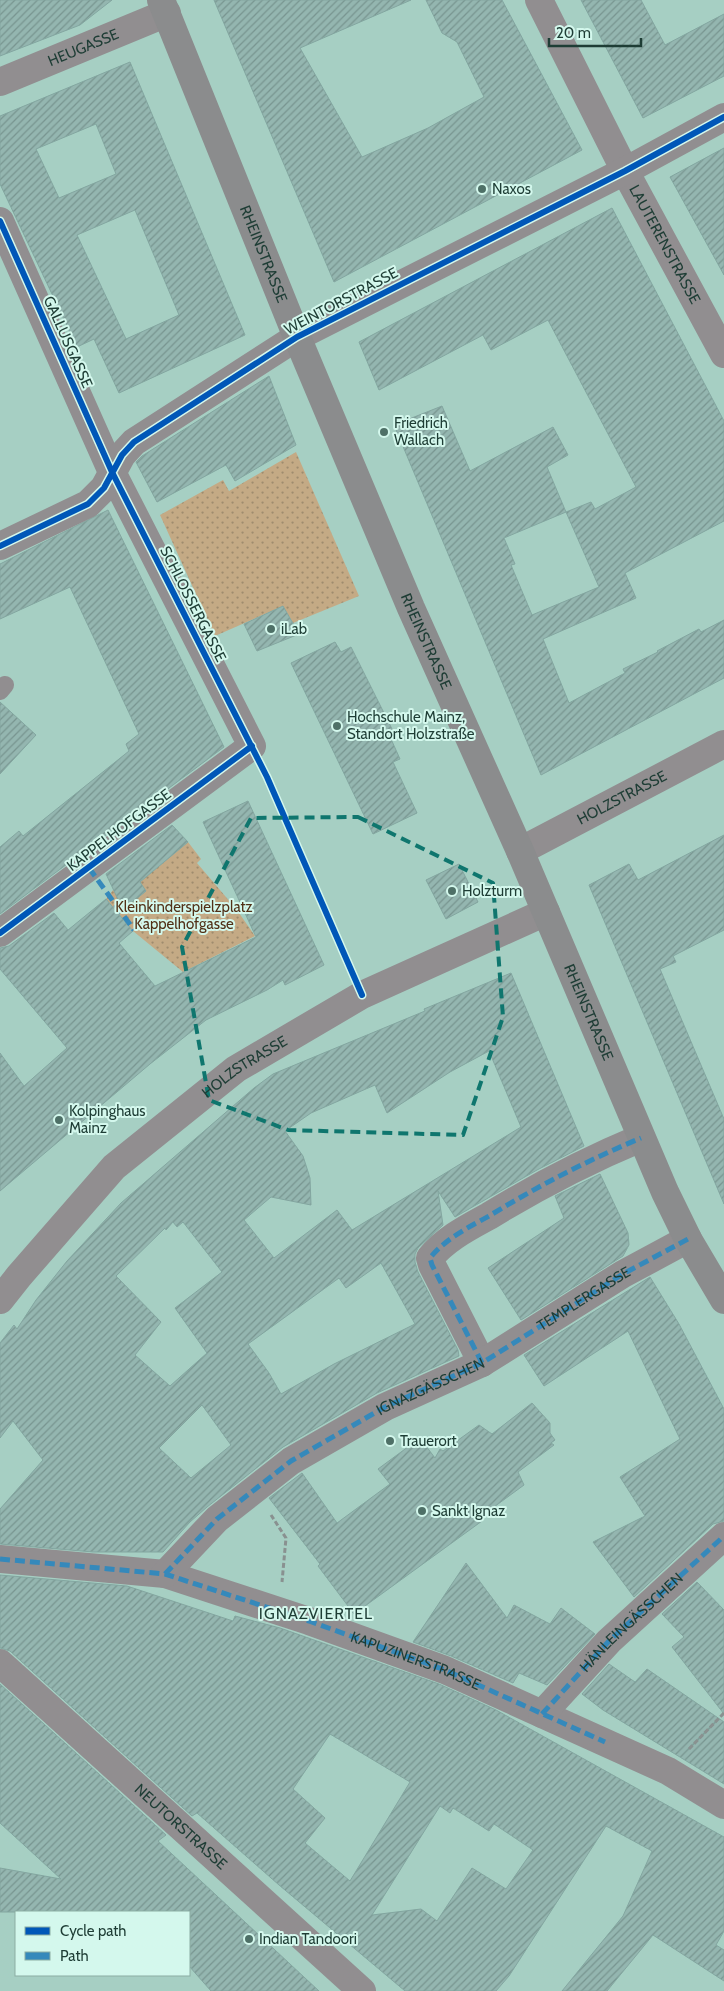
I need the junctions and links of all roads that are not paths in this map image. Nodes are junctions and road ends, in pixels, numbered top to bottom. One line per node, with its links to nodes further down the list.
1 (539, 0): 5 (street, LAUTERENSTRASSE)
2 (164, 7): 3 (street, HEUGASSE); 7 (main road, RHEINSTRASSE)
3 (0, 82)
4 (724, 118): 5 (street, WEINTORSTRASSE)
5 (625, 171): 7 (street, WEINTORSTRASSE); 8 (street, LAUTERENSTRASSE)
6 (0, 221): 9 (street, GALLUSGASSE)
7 (297, 337): 9 (street, WEINTORSTRASSE); 13 (main road, RHEINSTRASSE)
8 (724, 354)
9 (112, 472): 10 (street, WEINTORSTRASSE); 12 (street, SCHLOSSERGASSE)
10 (0, 546)
11 (724, 744): 13 (street, HOLZSTRASSE)
12 (252, 746): 15 (street, KAPPELHOFGASSE)
13 (520, 851): 14 (main road, RHEINSTRASSE)
14 (546, 912): 16 (main road, RHEINSTRASSE); 18 (street, HOLZSTRASSE)
15 (0, 933)
16 (641, 1138): 17 (main road, RHEINSTRASSE); 20 (street, IGNAZGÄSSCHEN)
17 (688, 1239): 19 (main road, RHEINSTRASSE); 20 (street, TEMPLERGASSE)
18 (0, 1300)
19 (724, 1300)
20 (482, 1363): 23 (street, IGNAZGÄSSCHEN)
21 (724, 1536): 25 (street, HÄNLEINGÄSSCHEN)
22 (0, 1559): 23 (street, KAPUZINERSTRASSE)
23 (164, 1574): 25 (street, KAPUZINERSTRASSE)
24 (0, 1663): 27 (street, NEUTORSTRASSE)
25 (542, 1714): 26 (street, KAPUZINERSTRASSE)
26 (724, 1805)
27 (362, 1991)

